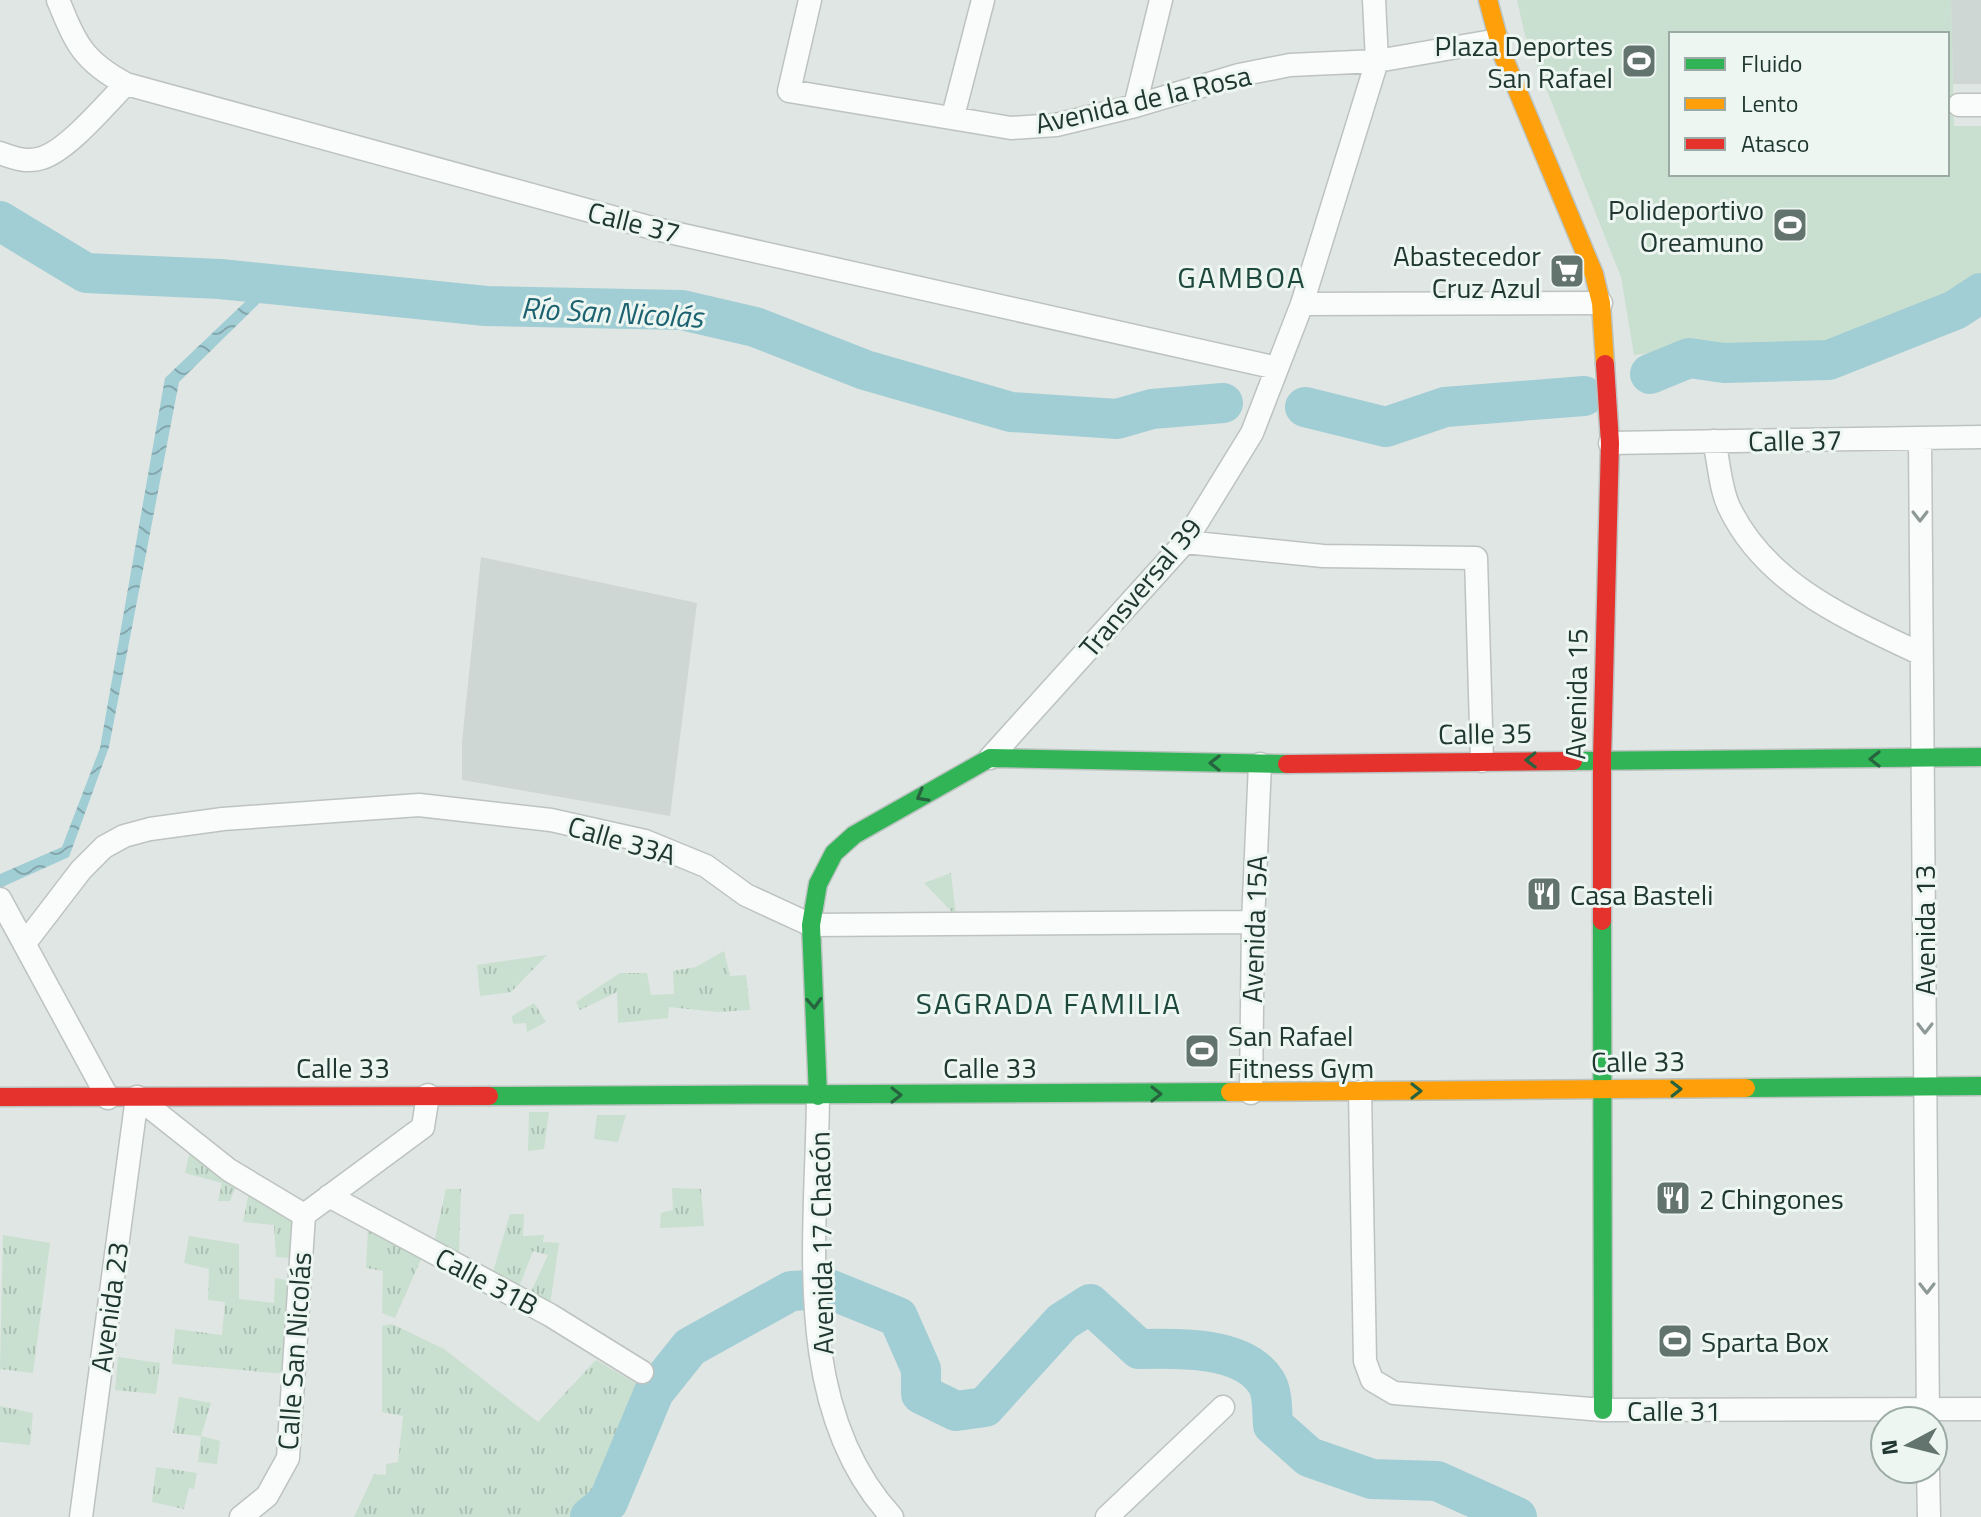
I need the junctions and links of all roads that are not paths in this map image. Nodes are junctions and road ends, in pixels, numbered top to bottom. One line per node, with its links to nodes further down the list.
1 (58, 0): 9 (street, Calle 37)
2 (810, 0): 11 (street, Avenida de la Rosa)
3 (983, 0): 11 (street)
4 (1161, 0): 10 (street)
5 (1374, 0): 8 (street, Transversal 39)
6 (1488, 0): 7 (main road, Avenida 15)
7 (1498, 40): 8 (street, Avenida de la Rosa); 13 (main road, Avenida 15)
8 (1377, 61): 10 (street, Avenida de la Rosa); 14 (street, Transversal 39)
9 (126, 84): 12 (street); 15 (street, Calle 37)
10 (1135, 106): 11 (street, Avenida de la Rosa)
11 (953, 116)
12 (10, 157)
13 (1601, 303): 14 (street); 19 (main road, Avenida 15)
14 (1302, 304): 15 (street, Transversal 39)
15 (1277, 368): 20 (street, Transversal 39)
16 (1981, 437): 17 (street, Calle 37)
17 (1920, 438): 18 (street, Calle 37); 21 (street, Avenida 13, one-way to 21)
18 (1714, 441): 19 (street, Calle 37); 21 (street)
19 (1610, 443): 25 (main road, Avenida 15)
20 (1185, 542): 23 (street, Transversal 39); 26 (street)
21 (1921, 654): 24 (street, Avenida 13)
22 (1981, 757): 24 (main road, Calle 35)
23 (990, 758): 27 (main road, Calle 35, one-way to 23); 30 (main road, Transversal 39, one-way to 30)
24 (1923, 759): 25 (main road, Calle 35, one-way to 25); 32 (street, Avenida 13, one-way to 32)
25 (1602, 760): 26 (main road, Calle 35, one-way to 26); 34 (main road, Avenida 15)
26 (1482, 761): 27 (main road, Calle 35)
27 (1260, 764): 29 (street, Avenida 15A)
28 (0, 899): 31 (street)
29 (1253, 922): 30 (street, Calle 33A); 36 (street, Avenida 15A)
30 (811, 925): 31 (street, Calle 33A); 38 (main road, Transversal 39, one-way to 38)
31 (25, 943): 41 (street)
32 (1925, 1086): 33 (main road, Calle 33); 34 (main road, Calle 33, one-way to 32); 45 (street, Avenida 13, one-way to 45)
33 (1981, 1086)
34 (1604, 1090): 35 (main road, Calle 33, one-way to 34); 48 (main road, Avenida 15)
35 (1360, 1092): 36 (main road, Calle 33); 48 (street, Calle 31)
36 (1251, 1093): 38 (main road, Calle 33, one-way to 36)
37 (428, 1095): 38 (main road, Calle 33); 40 (main road, Calle 33); 42 (street)
38 (818, 1096): 54 (street, Avenida 17 Chacón)
39 (0, 1097): 41 (main road, Calle 33)
40 (137, 1097): 41 (main road, Calle 33); 43 (street); 52 (street, Avenida 23)
41 (108, 1098)
42 (329, 1196): 43 (street); 44 (street, Calle 31B)
43 (304, 1215): 53 (street, Calle San Nicolás)
44 (642, 1372)
45 (1928, 1405)
46 (1223, 1407): 55 (street)
47 (1981, 1409): 49 (street, Calle 31)
48 (1603, 1410): 50 (street, Calle 31)
49 (1949, 1413)
50 (1869, 1415)
51 (1928, 1485): 56 (street)
52 (81, 1517)
53 (241, 1517)
54 (892, 1517)
55 (1107, 1517)
56 (1929, 1517)

